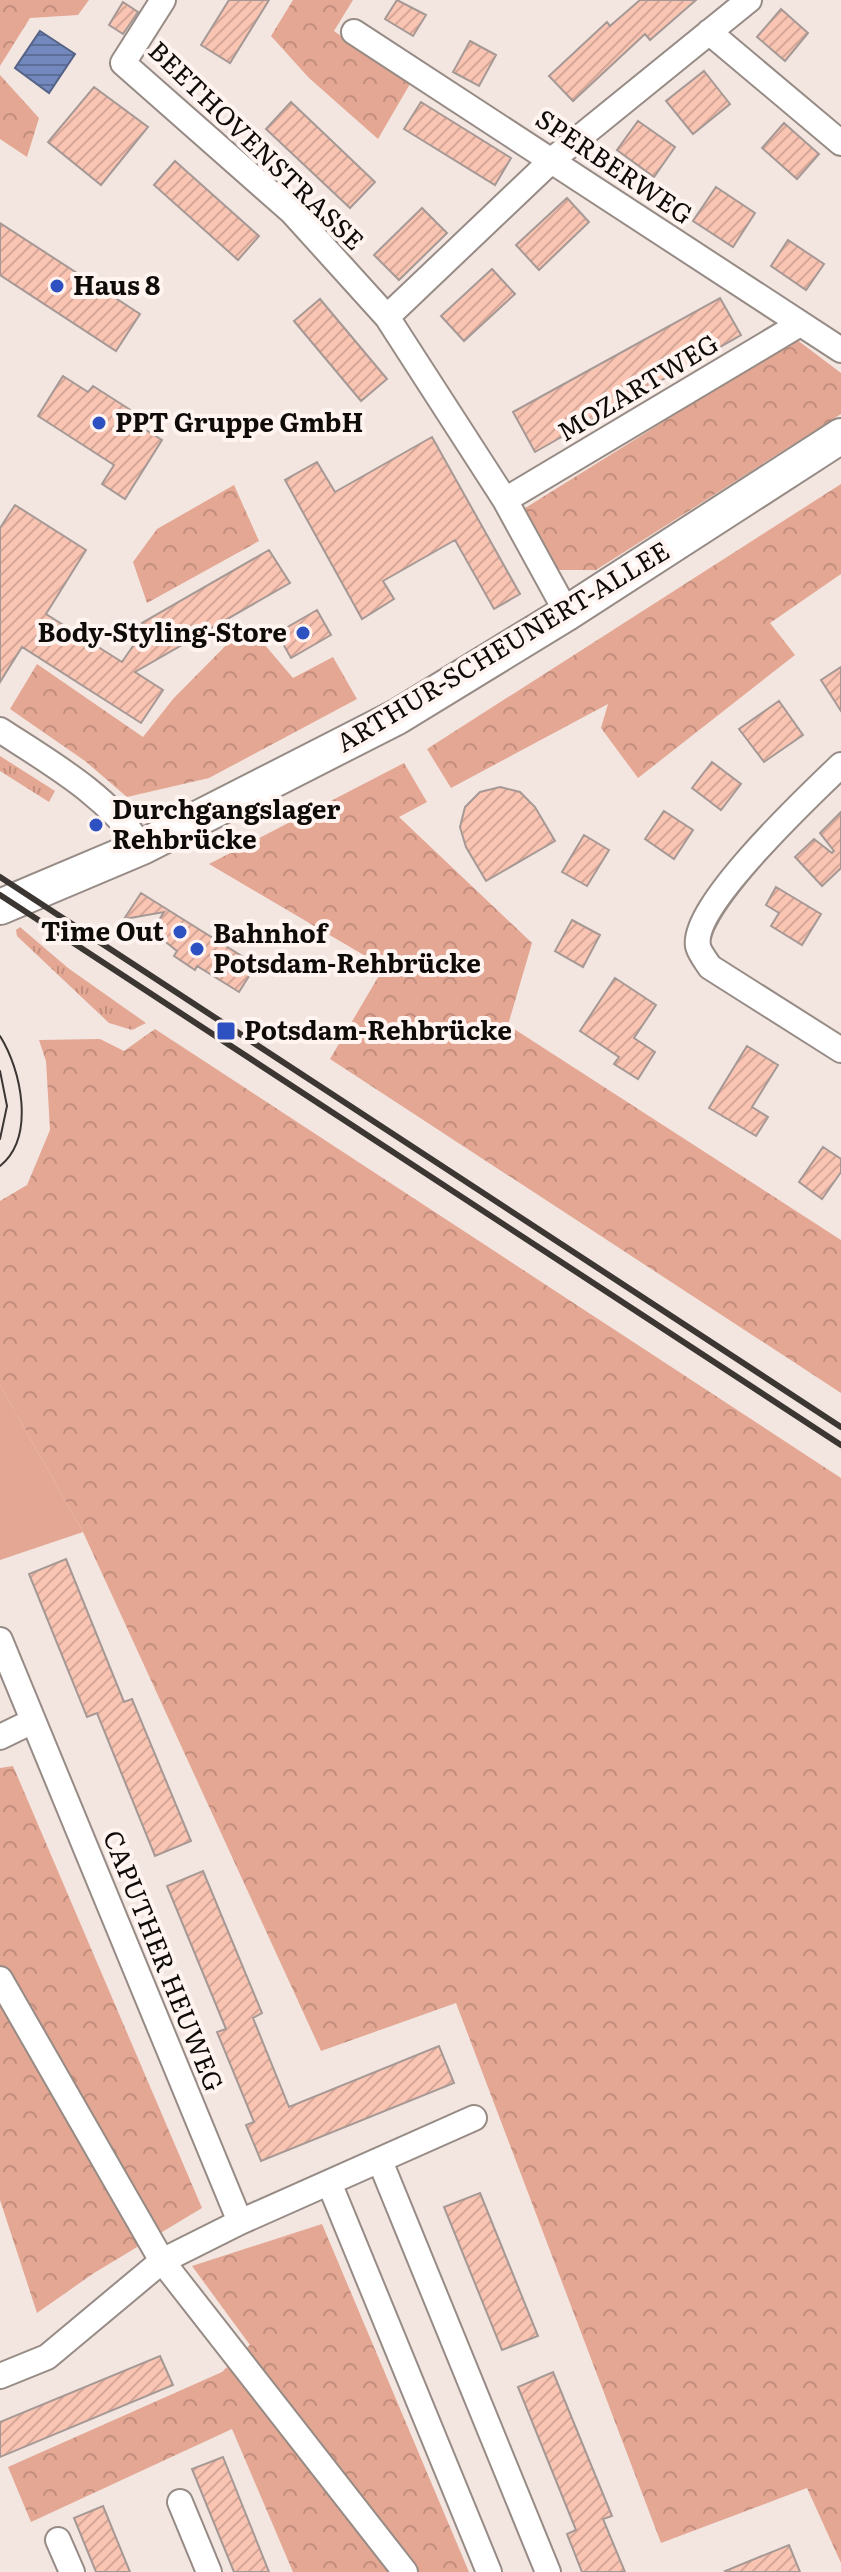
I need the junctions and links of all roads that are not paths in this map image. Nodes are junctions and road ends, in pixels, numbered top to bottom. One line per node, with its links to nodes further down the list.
1 (163, 0): 7 (street, BEETHOVENSTRASSE)
2 (749, 0): 4 (street)
3 (354, 32): 6 (street, SPERBERWEG)
4 (709, 32): 5 (street); 6 (street)
5 (841, 143)
6 (553, 159): 7 (street); 8 (street, SPERBERWEG)
7 (387, 317): 11 (street, BEETHOVENSTRASSE)
8 (800, 324): 9 (street, SPERBERWEG); 11 (street, MOZARTWEG)
9 (841, 350)
10 (841, 436): 12 (main road, ARTHUR-SCHEUNERT-ALLEE)
11 (505, 500): 12 (street, BEETHOVENSTRASSE)
12 (567, 613): 15 (main road, ARTHUR-SCHEUNERT-ALLEE)
13 (0, 730): 15 (street)
14 (841, 765): 17 (street)
15 (142, 847): 16 (main road, ARTHUR-SCHEUNERT-ALLEE)
16 (0, 907)
17 (841, 1050)
18 (0, 1640): 19 (street, CAPUTHER HEUWEG)
19 (33, 1721): 20 (street); 25 (street, CAPUTHER HEUWEG)
20 (0, 1737)
21 (0, 1979): 26 (street)
22 (474, 2118): 23 (street)
23 (380, 2161): 24 (street); 34 (street)
24 (330, 2185): 25 (street); 33 (street)
25 (240, 2222): 26 (street)
26 (162, 2261): 27 (street); 32 (street)
27 (0, 2376)
28 (180, 2502): 31 (street)
29 (58, 2540): 30 (street)
30 (72, 2572)
31 (209, 2572)
32 (405, 2572)
33 (489, 2572)
34 (548, 2572)

